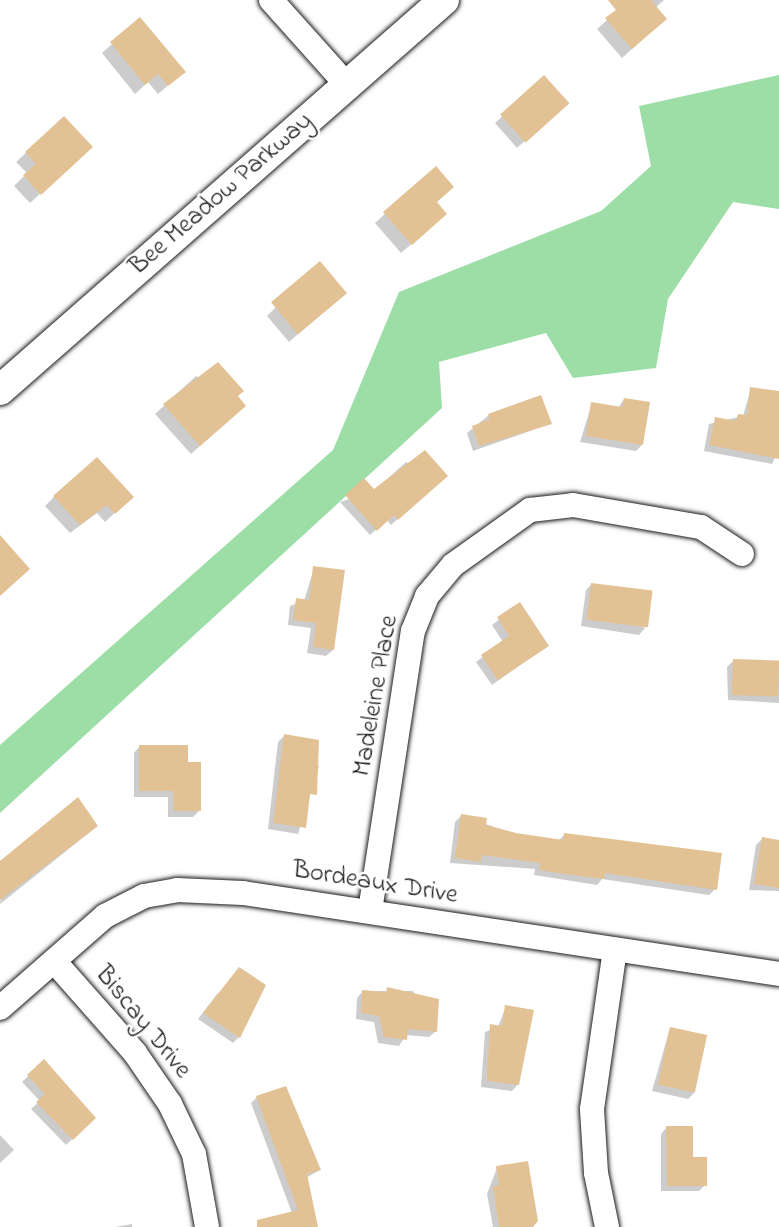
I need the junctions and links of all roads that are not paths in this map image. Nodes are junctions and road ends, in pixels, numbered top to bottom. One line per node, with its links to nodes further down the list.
1 (271, 0): 3 (street)
2 (444, 0): 3 (street, Bee Meadow Parkway)
3 (347, 85): 4 (street, Bee Meadow Parkway)
4 (0, 390)
5 (742, 554): 6 (street, Madeleine Place)
6 (370, 911): 7 (street, Bordeaux Drive); 8 (street, Bordeaux Drive)
7 (615, 950): 9 (street, Bordeaux Drive); 12 (street)
8 (54, 962): 10 (street, Bordeaux Drive); 11 (street, Biscay Drive)
9 (779, 974)
10 (0, 1008)
11 (207, 1227)
12 (607, 1227)

